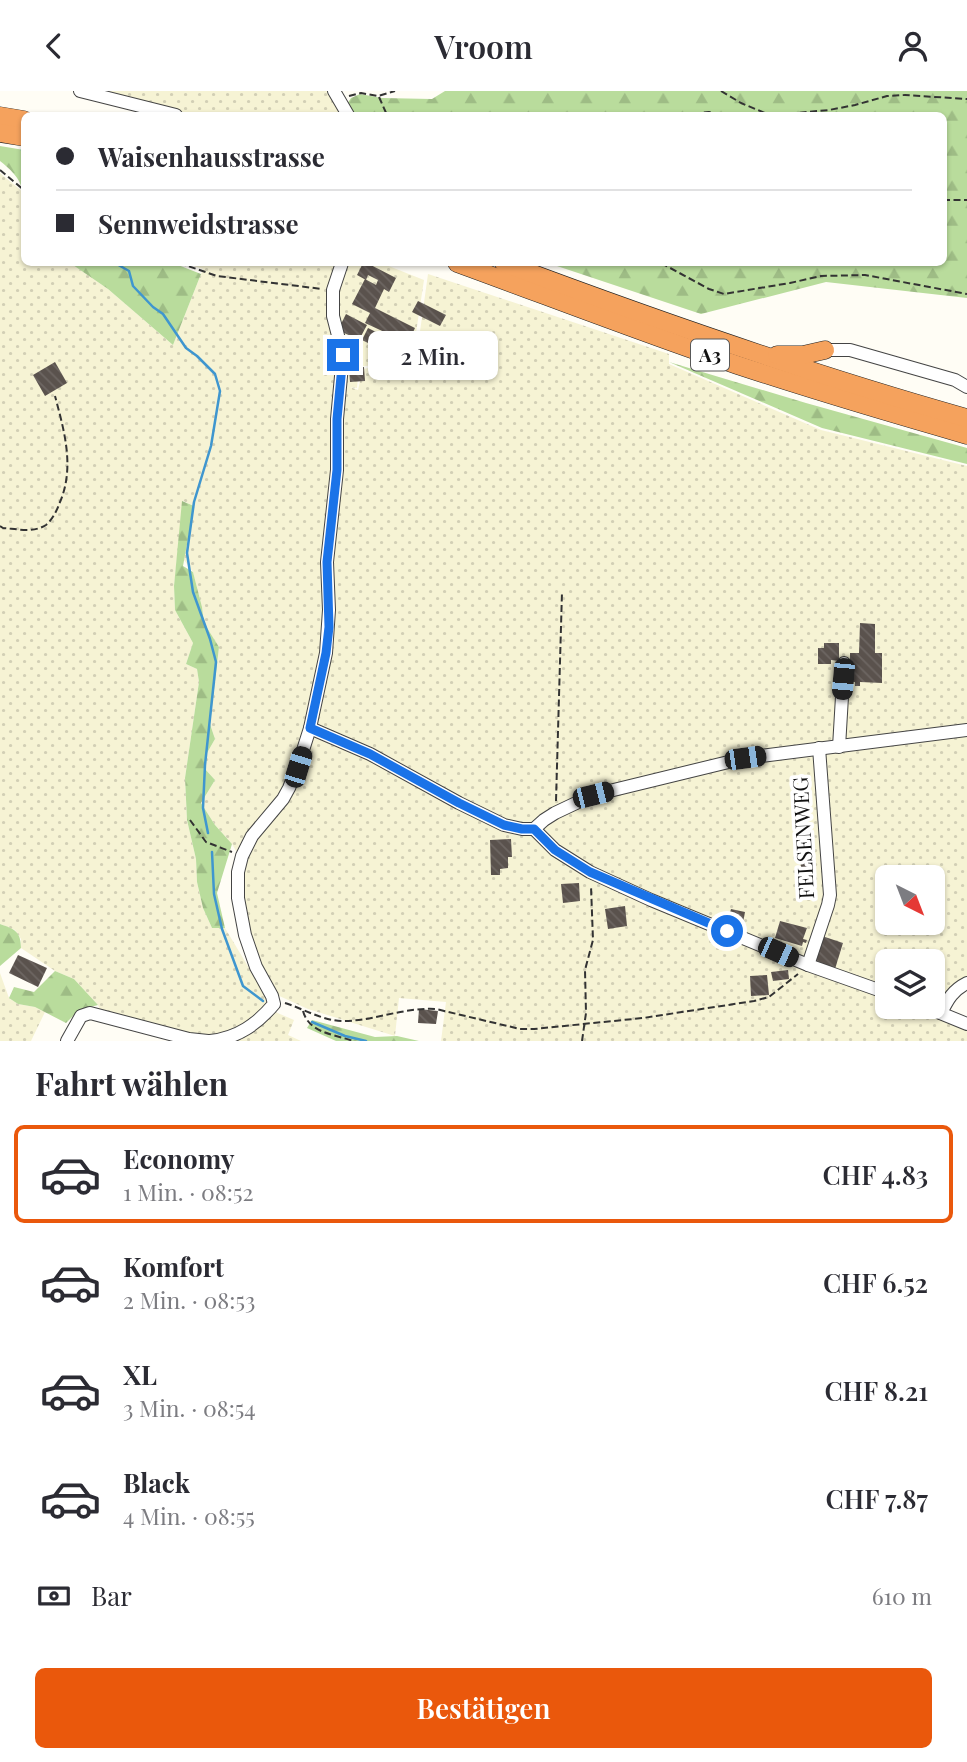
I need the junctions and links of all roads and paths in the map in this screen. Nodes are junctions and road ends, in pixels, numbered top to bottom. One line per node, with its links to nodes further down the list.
1 (80, 91): 7 (street)
2 (395, 91): 5 (path)
3 (721, 91): 10 (path)
4 (336, 96): 5 (path); 8 (street)
5 (378, 96): 9 (path)
6 (967, 99): 11 (path)
7 (164, 112)
8 (346, 112)
9 (386, 112)
10 (763, 112)
11 (808, 112)
12 (0, 116): 13 (highway)
13 (21, 120)
14 (0, 133): 15 (highway)
15 (21, 136)
16 (0, 170): 17 (path)
17 (21, 188)
18 (947, 200): 19 (path)
19 (967, 200)
20 (188, 266): 25 (path)
21 (341, 266): 25 (street)
22 (465, 266): 32 (highway, A3)
23 (512, 266): 28 (highway, A3)
24 (667, 266): 26 (path)
25 (333, 291): 36 (street)
26 (967, 294)
27 (825, 350): 28 (highway); 29 (street)
28 (758, 355): 31 (highway, A3)
29 (967, 387)
30 (55, 396): 33 (path)
31 (967, 418)
32 (967, 435)
33 (0, 526)
34 (562, 592): 40 (path)
35 (844, 663): 38 (street)
36 (310, 728): 42 (street); 43 (street)
37 (967, 730): 38 (street)
38 (839, 747): 39 (street)
39 (819, 748): 40 (street); 45 (street, FELSENWEG)
40 (555, 813): 42 (street)
41 (190, 820): 43 (path)
42 (534, 829): 44 (street)
43 (242, 856): 48 (street)
44 (590, 872): 45 (street); 52 (path)
45 (808, 965): 47 (street); 52 (path)
46 (967, 983): 49 (street)
47 (875, 989)
48 (274, 1003): 50 (path); 55 (street)
49 (945, 1005)
50 (303, 1010): 52 (path); 56 (path)
51 (945, 1015): 53 (street)
52 (584, 1024): 57 (path)
53 (967, 1024)
54 (67, 1041): 55 (street)
55 (209, 1041)
56 (353, 1041)
57 (582, 1041)

